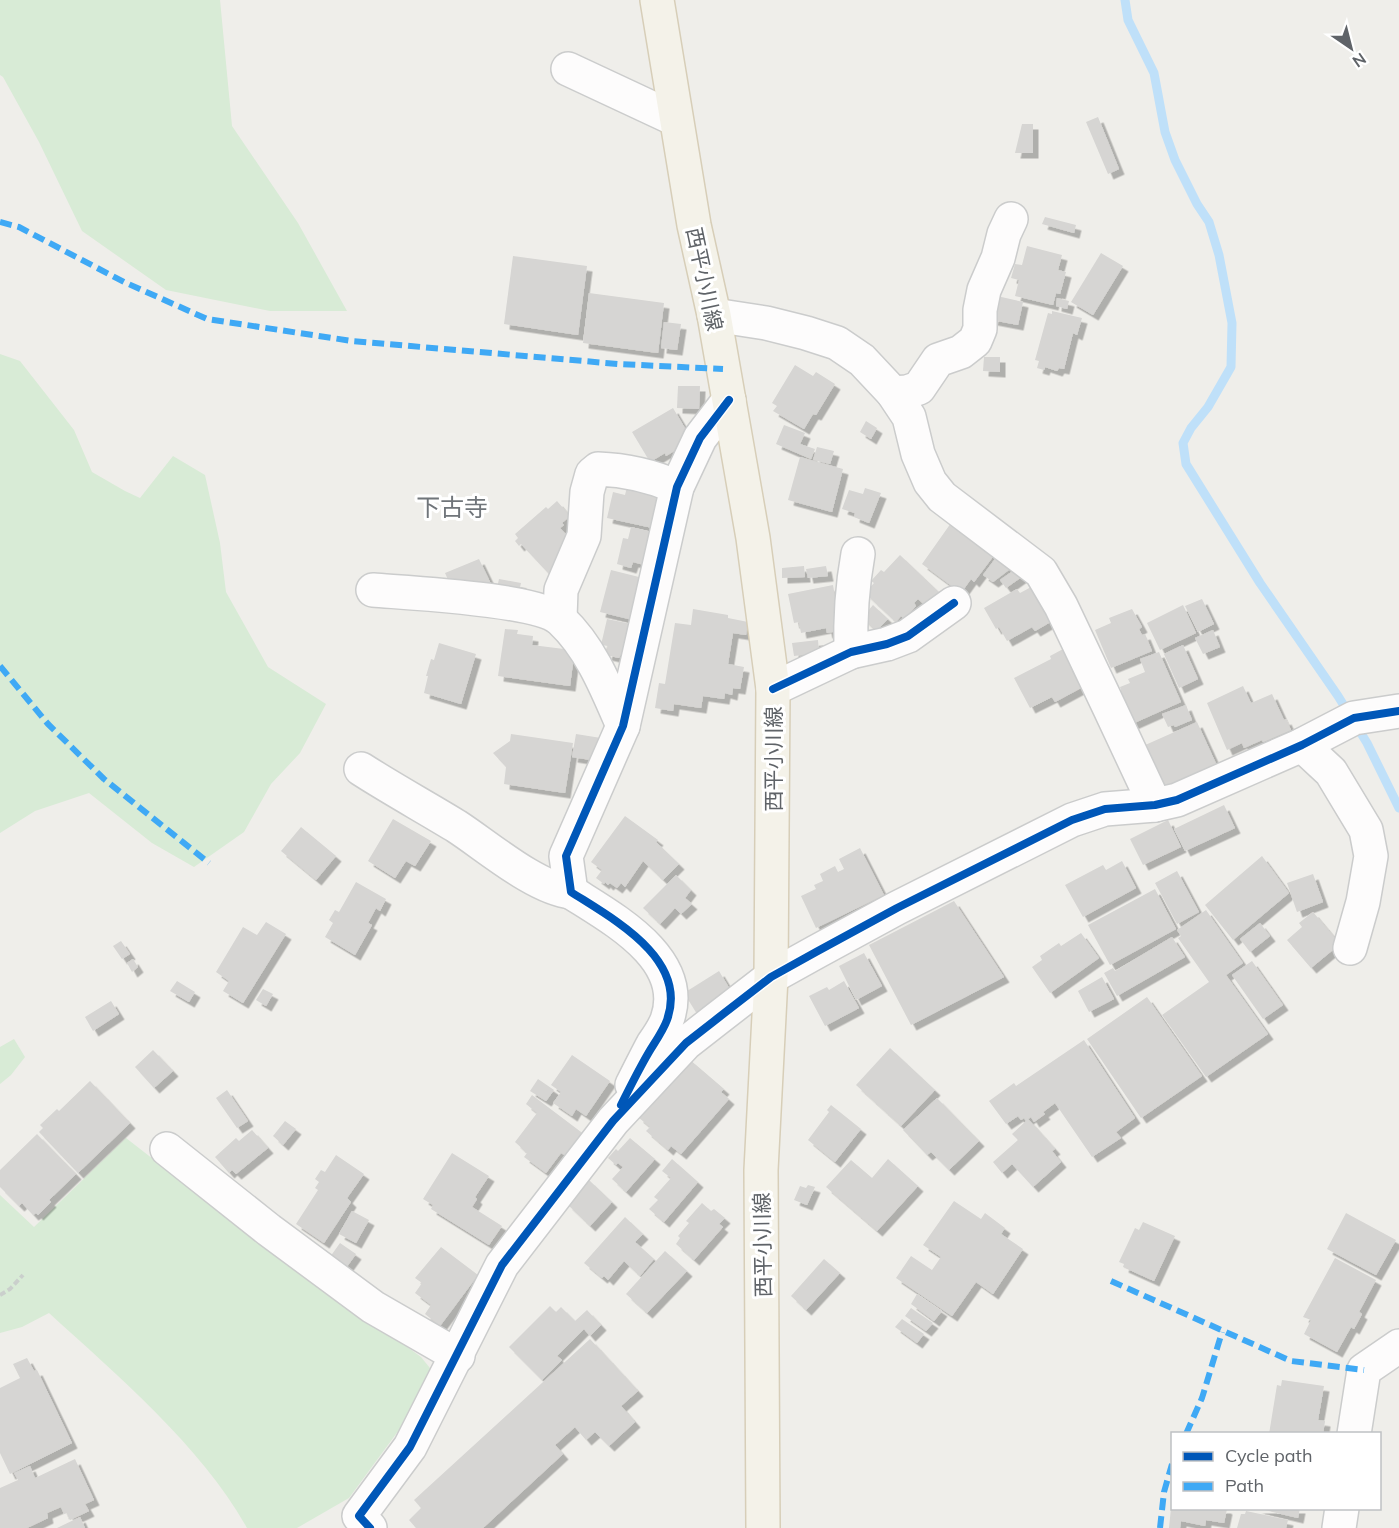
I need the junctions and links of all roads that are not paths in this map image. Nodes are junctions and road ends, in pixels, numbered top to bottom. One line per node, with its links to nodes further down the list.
1 (657, 0): 3 (main road, 西平小川線)
2 (568, 69): 3 (street)
3 (675, 119): 5 (main road, 西平小川線)
4 (1011, 219): 6 (street)
5 (714, 315): 6 (street); 7 (main road, 西平小川線)
6 (893, 393): 19 (street)
7 (729, 400): 8 (street); 14 (main road, 西平小川線)
8 (677, 487): 12 (street); 16 (street)
9 (858, 554): 13 (street)
10 (373, 590): 12 (street)
11 (954, 603): 13 (street)
12 (560, 618): 16 (street)
13 (851, 652): 14 (street)
14 (773, 689): 22 (main road, 西平小川線)
15 (1399, 711): 17 (street)
16 (623, 726): 20 (street)
17 (1302, 745): 19 (street); 21 (street)
18 (361, 769): 20 (street)
19 (1155, 805): 22 (street)
20 (571, 892): 23 (street)
21 (1350, 948)
22 (771, 977): 23 (street); 30 (main road, 西平小川線)
23 (613, 1121): 26 (street)
24 (167, 1149): 26 (street)
25 (1399, 1346): 27 (street)
26 (458, 1356): 29 (street)
27 (1354, 1432)
28 (1342, 1510): 31 (street)
29 (355, 1524)
30 (763, 1528)
31 (1339, 1528)

